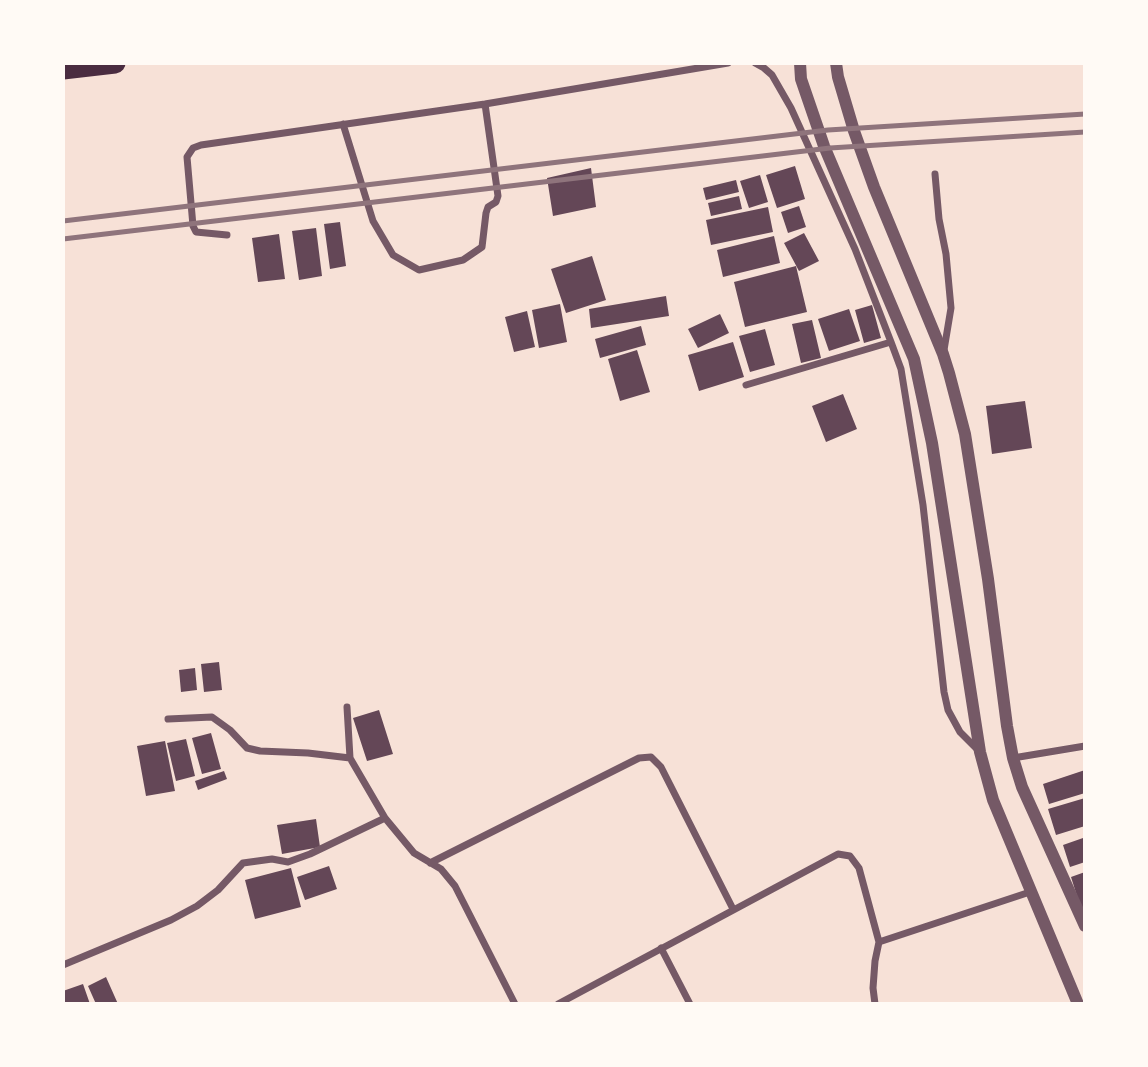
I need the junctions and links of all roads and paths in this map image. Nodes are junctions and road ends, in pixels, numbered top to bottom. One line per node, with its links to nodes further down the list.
1 (115, 63): 6 (highway)
2 (727, 63): 7 (street)
3 (754, 63): 11 (street)
4 (800, 63): 17 (street)
5 (836, 63): 12 (street)
6 (63, 69)
7 (485, 104): 8 (street); 8 (street)
8 (343, 124): 10 (street)
9 (935, 174): 12 (street)
10 (227, 235)
11 (891, 342): 13 (street); 17 (street)
12 (943, 354): 19 (street)
13 (746, 385)
14 (347, 707): 18 (street)
15 (168, 719): 18 (street)
16 (1085, 746): 19 (street)
17 (980, 752): 22 (street)
18 (349, 758): 20 (street)
19 (1013, 758): 24 (street)
20 (385, 818): 21 (street); 27 (street)
21 (430, 863): 23 (street); 29 (street)
22 (1030, 892): 25 (street); 32 (street)
23 (733, 909): 25 (street); 26 (street)
24 (1085, 926)
25 (879, 942): 28 (street)
26 (661, 948): 30 (street); 31 (street)
27 (63, 965)
28 (872, 1003)
29 (515, 1004)
30 (558, 1004)
31 (690, 1004)
32 (1078, 1004)

